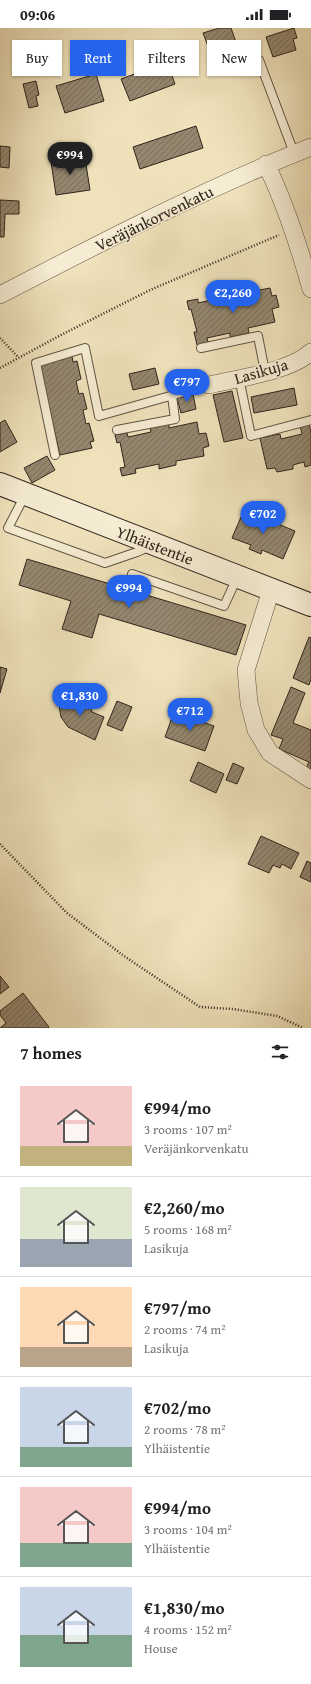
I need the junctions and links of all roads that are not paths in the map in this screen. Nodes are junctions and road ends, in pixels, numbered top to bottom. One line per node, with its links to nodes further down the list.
1 (261, 65): 3 (lane)
2 (311, 147): 3 (street, Veräjänkorvenkatu)
3 (294, 153): 4 (street, Veräjänkorvenkatu)
4 (266, 164): 5 (street); 6 (street, Veräjänkorvenkatu)
5 (311, 289)
6 (0, 295)
7 (201, 348): 9 (lane)
8 (311, 352): 9 (street, Lasikuja)
9 (265, 372): 10 (street, Lasikuja)
10 (239, 378): 11 (street, Lasikuja); 13 (lane)
11 (209, 385): 12 (lane)
12 (172, 396): 14 (lane); 15 (lane)
13 (311, 420)
14 (117, 430)
15 (55, 454)
16 (0, 484): 17 (street, Ylhäistentie)
17 (25, 494): 18 (street, Ylhäistentie); 18 (lane)
18 (154, 544): 20 (street, Ylhäistentie)
19 (132, 574): 20 (lane)
20 (237, 577): 21 (street, Ylhäistentie)
21 (271, 590): 22 (street, Ylhäistentie); 23 (street)
22 (311, 605)
23 (311, 780)

